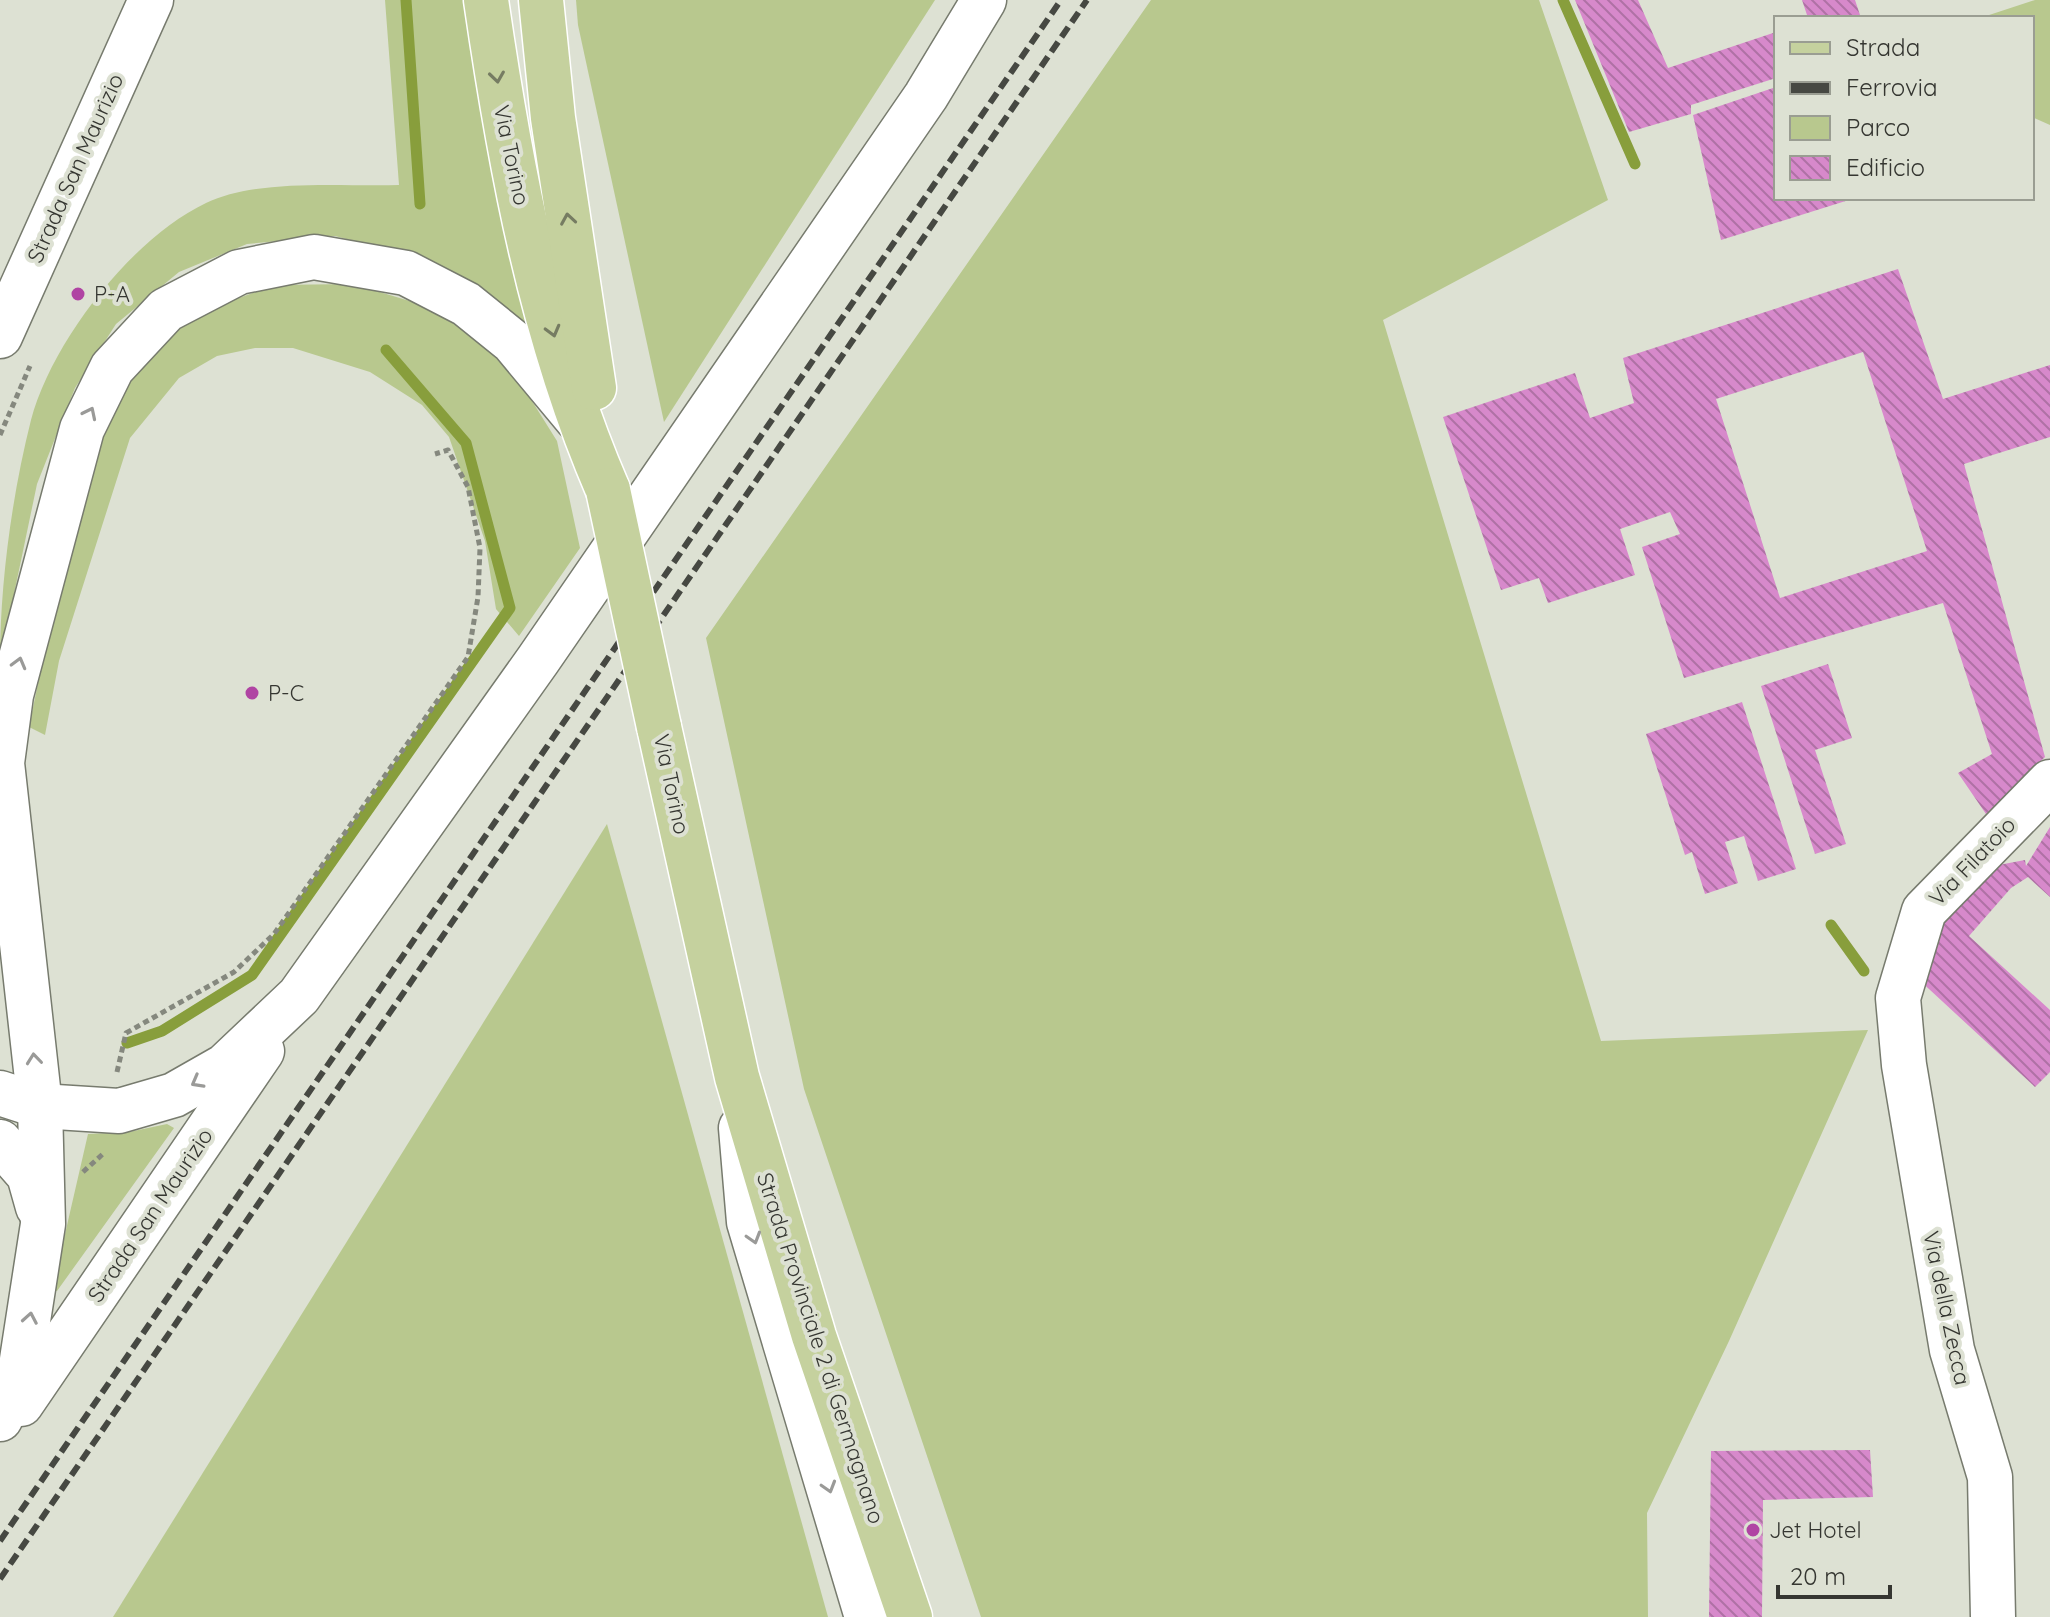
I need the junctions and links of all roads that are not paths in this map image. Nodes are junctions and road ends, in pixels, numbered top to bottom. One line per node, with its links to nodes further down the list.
1 (151, 0): 5 (street, Strada San Maurizio)
2 (486, 0): 6 (main road, Via Torino, one-way to 6)
3 (541, 0): 7 (main road, Via Torino, one-way to 3)
4 (984, 0): 9 (street)
5 (0, 336)
6 (577, 419): 7 (main road, Via Torino); 12 (street, one-way to 6)
7 (608, 490): 11 (main road, Via Torino, bridge)
8 (2050, 782): 10 (street, Via Filatoio)
9 (299, 996): 12 (street, one-way to 12); 16 (street, Strada San Maurizio)
10 (1898, 998): 19 (street, Via della Zecca)
11 (737, 1077): 17 (street, one-way to 17); 18 (main road, Strada Provinciale 2 di Germagnano)
12 (20, 1100): 14 (street)
13 (0, 1142): 14 (street)
14 (43, 1224): 15 (street, one-way to 14)
15 (0, 1419)
16 (0, 1434)
17 (867, 1617)
18 (910, 1617)
19 (1993, 1617)

